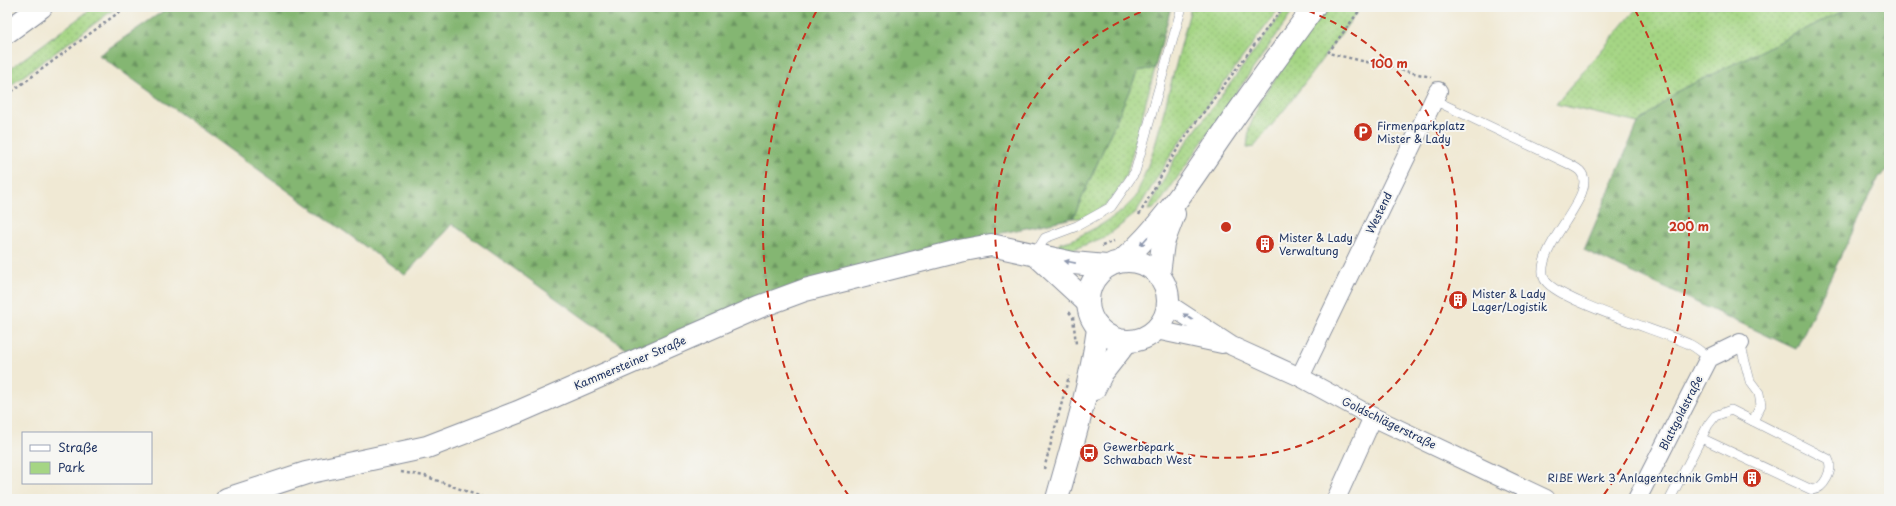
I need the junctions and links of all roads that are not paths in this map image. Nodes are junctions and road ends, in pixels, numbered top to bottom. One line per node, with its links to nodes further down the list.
1 (41, 7): 4 (main road)
2 (1182, 7): 7 (lane)
3 (1314, 7): 6 (main road)
4 (7, 32)
5 (1436, 96): 17 (lane); 18 (street, Westend)
6 (1178, 200): 8 (main road, one-way to 8); 9 (main road)
7 (1035, 254): 8 (main road, Kammersteiner Straße, one-way to 7); 10 (main road); 23 (main road, Kammersteiner Straße)
8 (1115, 263): 9 (main road); 10 (main road)
9 (1159, 274): 11 (main road)
10 (1087, 302): 12 (main road)
11 (1168, 304): 13 (main road); 16 (street, Goldschlägerstraße, one-way to 11)
12 (1098, 328): 14 (main road); 19 (main road)
13 (1156, 330): 14 (main road); 16 (street, Goldschlägerstraße)
14 (1127, 341): 19 (main road)
15 (1740, 343): 17 (street); 21 (lane)
16 (1232, 346): 18 (street, Goldschlägerstraße)
17 (1709, 358): 27 (street, Blattgoldstraße)
18 (1300, 377): 20 (street, Goldschlägerstraße)
19 (1082, 412): 24 (main road)
20 (1373, 417): 25 (street); 26 (street, Goldschlägerstraße)
21 (1753, 421): 22 (lane); 22 (lane)
22 (1701, 438): 28 (lane)
23 (227, 499)
24 (1057, 499)
25 (1336, 499)
26 (1546, 499)
27 (1637, 499)
28 (1670, 499)

